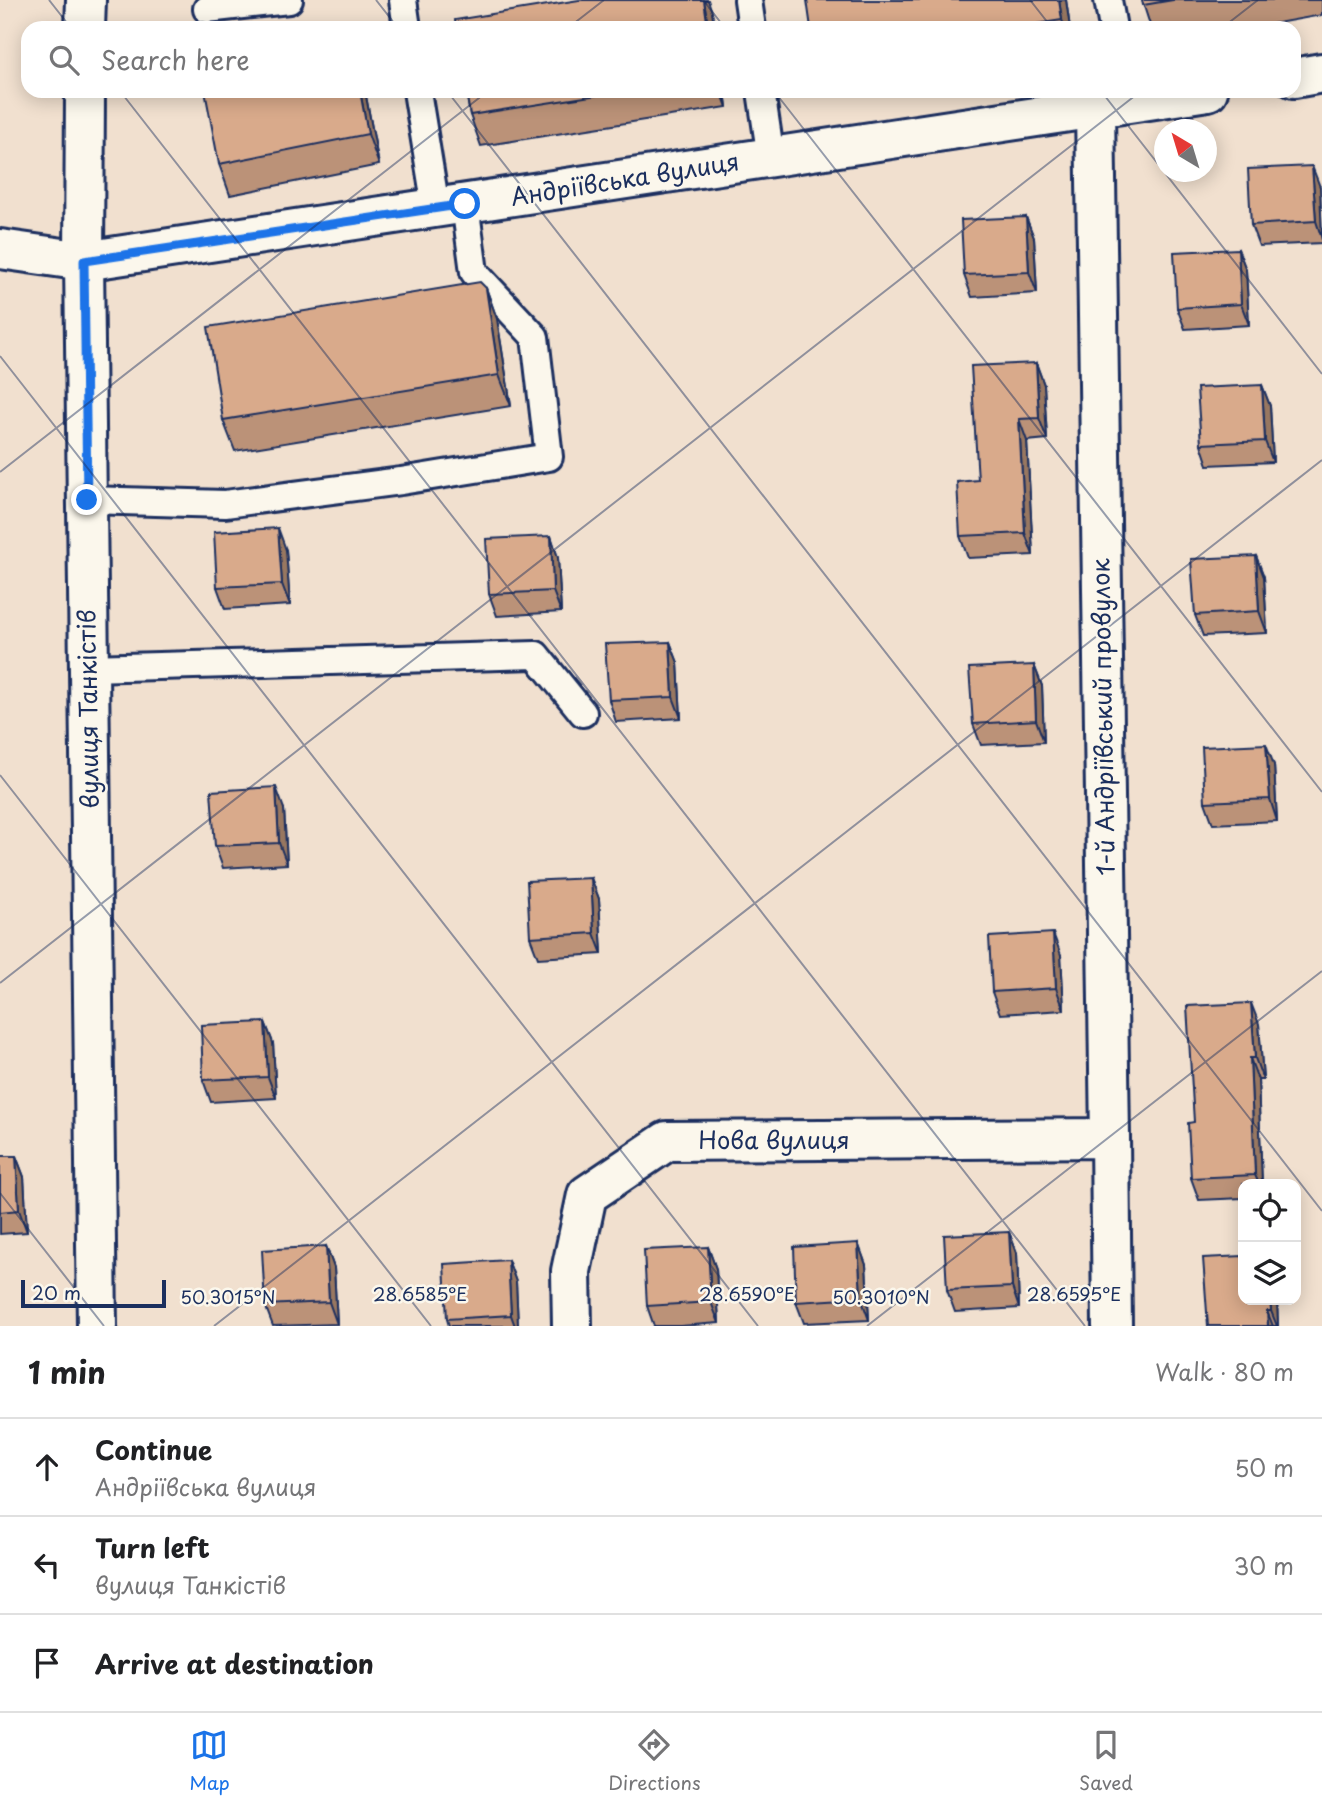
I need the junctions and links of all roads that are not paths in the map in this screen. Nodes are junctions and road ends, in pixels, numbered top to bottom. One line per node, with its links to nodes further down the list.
1 (86, 0): 7 (street)
2 (289, 0): 6 (lane)
3 (403, 0): 8 (lane)
4 (748, 0): 9 (lane)
5 (1108, 0): 10 (lane)
6 (206, 9)
7 (86, 21)
8 (406, 21)
9 (751, 21)
10 (1112, 21)
11 (1322, 73): 12 (street)
12 (1301, 77)
13 (85, 98): 21 (street, вулиця Танкістів)
14 (419, 98): 19 (lane)
15 (762, 98): 18 (lane)
16 (1143, 98): 17 (street, Андріївська вулиця)
17 (1115, 101): 18 (street, Андріївська вулиця); 25 (street, 1-й Андріївський провулок)
18 (771, 158): 19 (street, Андріївська вулиця)
19 (450, 206): 21 (street, Андріївська вулиця); 22 (lane)
20 (0, 249): 21 (street, Андріївська вулиця)
21 (84, 261): 22 (street, вулиця Танкістів)
22 (87, 500): 23 (street, вулиця Танкістів)
23 (89, 668): 24 (lane); 26 (street, вулиця Танкістів)
24 (583, 713)
25 (1110, 1138): 27 (street, Нова вулиця); 28 (street, 1-й Андріївський провулок)
26 (97, 1326)
27 (572, 1326)
28 (1112, 1326)

